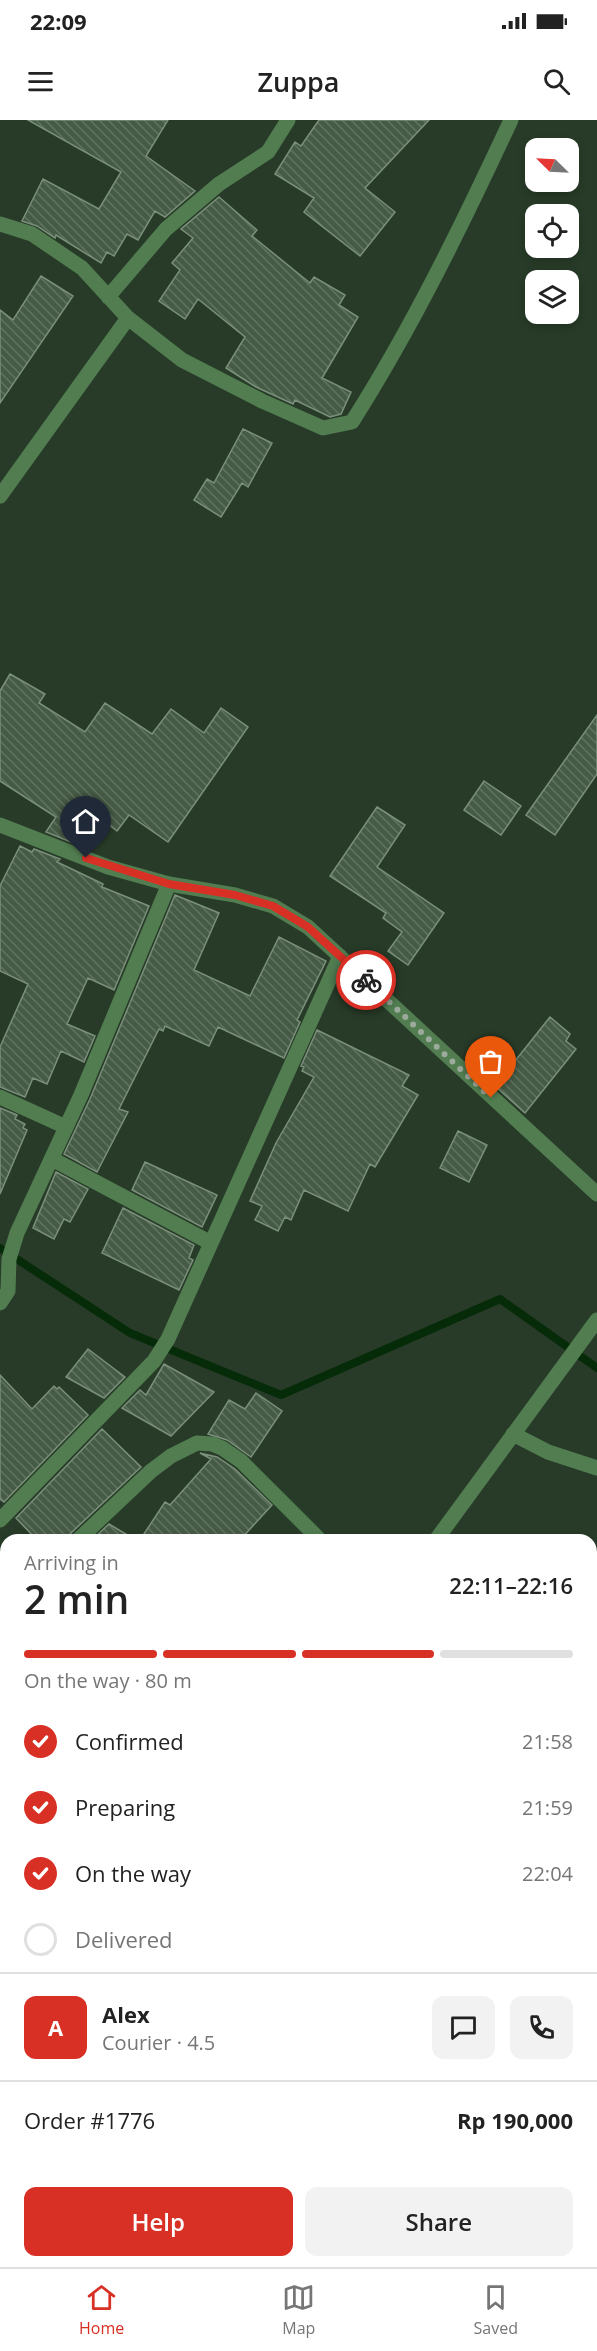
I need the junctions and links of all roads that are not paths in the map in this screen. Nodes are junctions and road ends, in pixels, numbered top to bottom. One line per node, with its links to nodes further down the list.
1 (288, 120): 4 (street)
2 (511, 120): 5 (street)
3 (0, 224): 4 (street)
4 (108, 297): 5 (street)
5 (128, 318): 6 (street)
6 (0, 496)
7 (0, 825): 8 (street)
8 (169, 884): 9 (street); 11 (street)
9 (340, 956): 13 (street); 14 (street)
10 (0, 1097): 11 (street)
11 (66, 1127): 12 (street)
12 (52, 1159): 14 (street); 15 (street)
13 (597, 1194)
14 (211, 1243): 19 (street)
15 (0, 1304)
16 (597, 1320): 17 (street)
17 (513, 1434): 18 (street); 22 (street)
18 (597, 1468)
19 (0, 1520)
20 (84, 1534): 21 (street)
21 (314, 1534)
22 (440, 1534)

